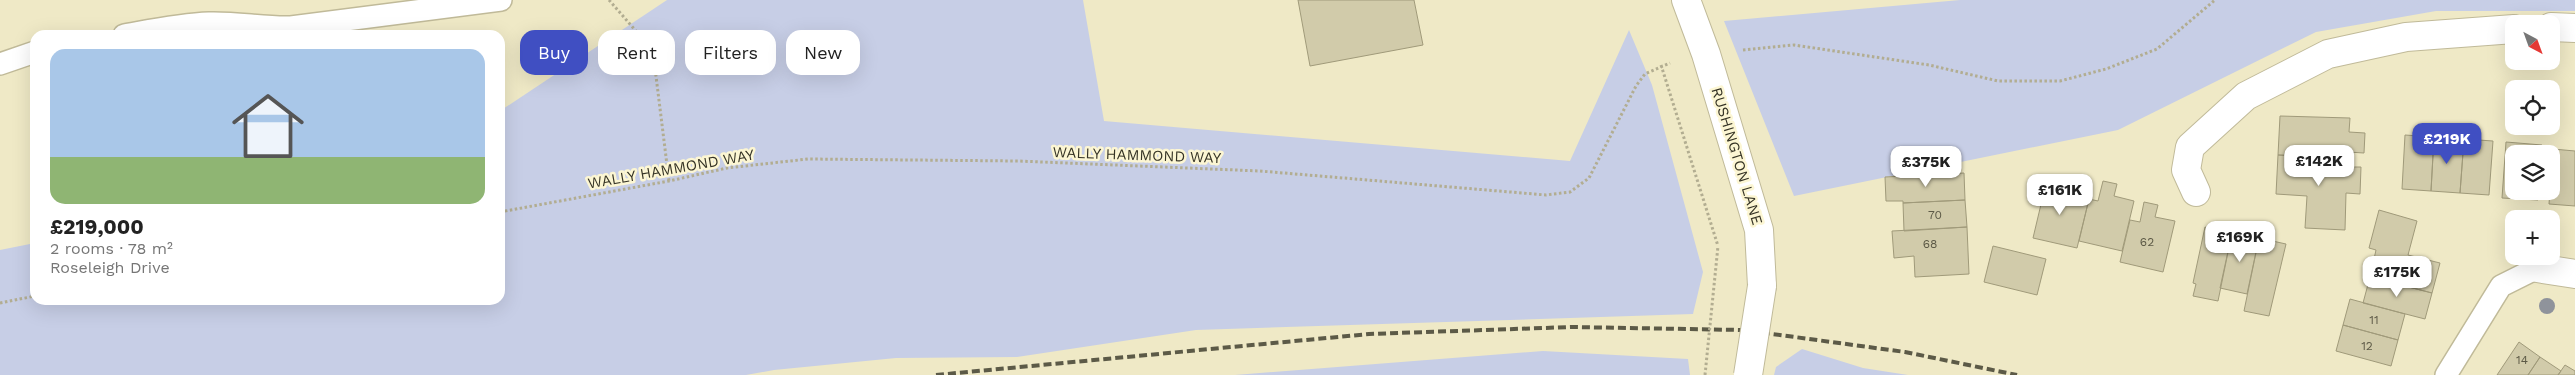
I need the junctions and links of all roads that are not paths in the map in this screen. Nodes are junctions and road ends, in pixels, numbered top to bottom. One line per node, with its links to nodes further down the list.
1 (501, 0): 5 (lane)
2 (1686, 0): 12 (street, RUSHINGTON LANE, bridge)
3 (2560, 27): 4 (street)
4 (2575, 28)
5 (157, 30)
6 (2505, 30): 9 (street)
7 (30, 54): 8 (lane)
8 (0, 64)
9 (2196, 192)
10 (2537, 268): 11 (street); 13 (lane)
11 (2575, 274)
12 (1748, 375)
13 (2446, 375)

